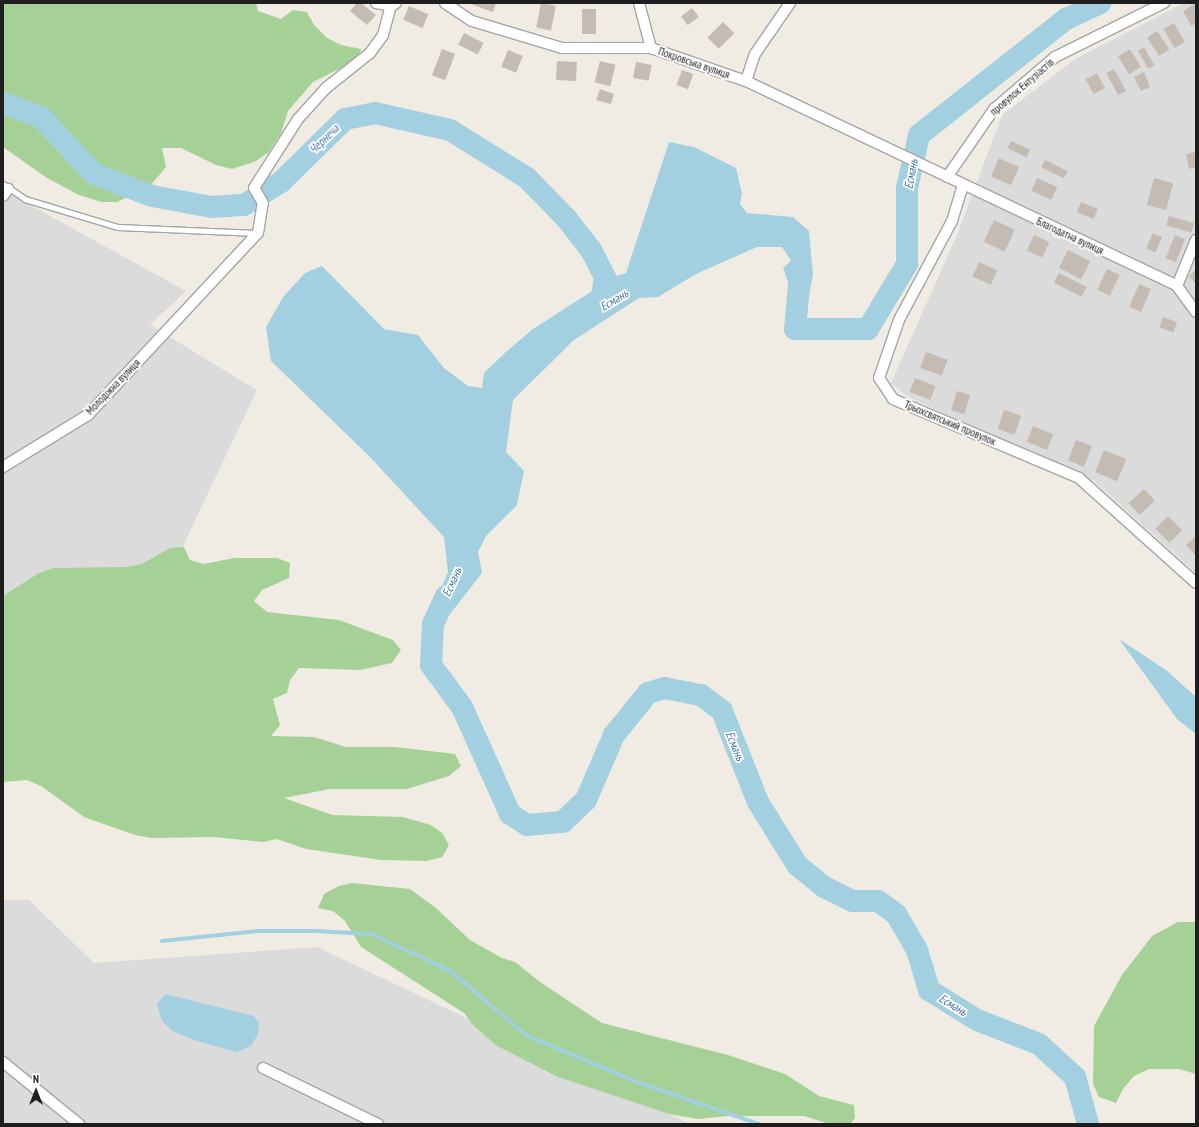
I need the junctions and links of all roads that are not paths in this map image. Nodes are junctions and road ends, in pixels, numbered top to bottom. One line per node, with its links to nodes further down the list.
1 (376, 3): 6 (street)
2 (445, 3): 7 (street, Покровська вулиця)
3 (639, 3): 7 (street)
4 (790, 3): 8 (street)
5 (1164, 3): 10 (street, провулок Ентузіастів)
6 (393, 4): 13 (street)
7 (651, 48): 8 (street, Покровська вулиця)
8 (746, 81): 9 (street, Покровська вулиця)
9 (889, 150): 10 (street, Благодатна вулиця)
10 (947, 177): 11 (street, Благодатна вулиця)
11 (963, 185): 15 (street, Благодатна вулиця); 18 (street, Трьохсвятський провулок)
12 (5, 190): 13 (lane)
13 (258, 233): 17 (street, Молодіжна вулиця)
14 (1196, 240): 15 (street)
15 (1177, 286): 16 (street, Благодатна вулиця)
16 (1196, 312)
17 (3, 467)
18 (1196, 583)
19 (3, 1062): 21 (street)
20 (263, 1068): 22 (street)
21 (79, 1124)
22 (378, 1124)

